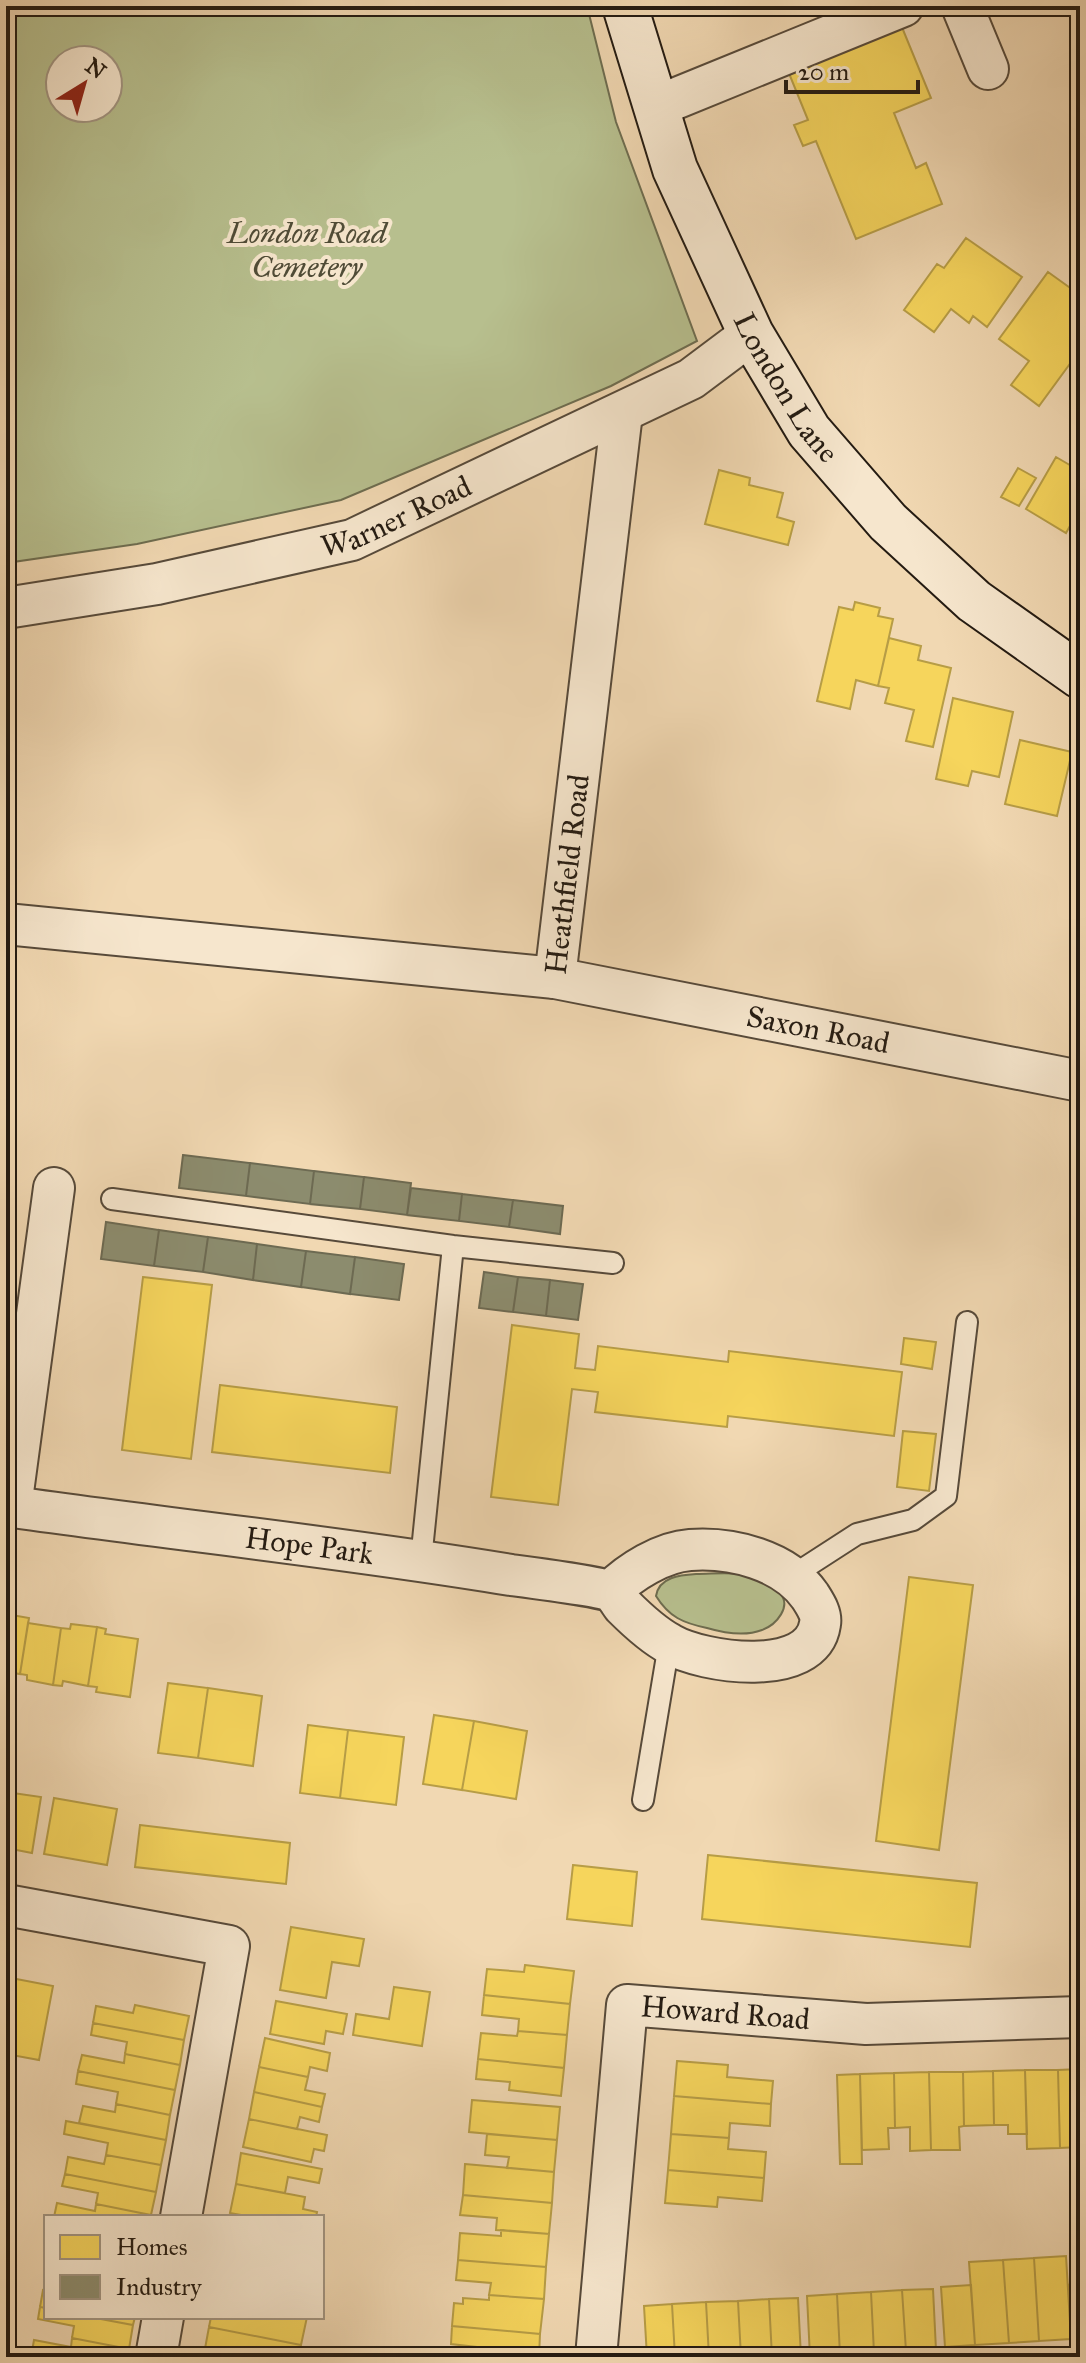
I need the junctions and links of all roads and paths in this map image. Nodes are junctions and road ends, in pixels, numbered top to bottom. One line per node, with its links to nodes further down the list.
1 (625, 6): 5 (street, London Lane)
2 (903, 6): 5 (street)
3 (962, 6): 4 (street)
4 (988, 69)
5 (655, 107): 6 (street, London Lane)
6 (751, 334): 7 (street, Warner Road); 9 (street, London Lane)
7 (622, 413): 8 (street, Warner Road); 11 (street, Heathfield Road)
8 (6, 608)
9 (1080, 676)
10 (6, 924): 11 (street, Heathfield Road)
11 (555, 978): 12 (street, Saxon Road)
12 (1080, 1081)
13 (54, 1188): 18 (street)
14 (112, 1199): 15 (lane)
15 (453, 1246): 16 (lane); 19 (lane)
16 (613, 1263)
17 (967, 1322): 20 (lane)
18 (8, 1507): 19 (street, Hope Park)
19 (421, 1560): 21 (street, Hope Park)
20 (792, 1576): 21 (street); 22 (street)
21 (611, 1591): 22 (street)
22 (669, 1644): 23 (lane)
23 (643, 1800)
24 (6, 1905): 26 (street)
25 (1080, 2017): 29 (street, Howard Road)
26 (181, 2215)
27 (163, 2319): 28 (street)
28 (156, 2357)
29 (596, 2357)

